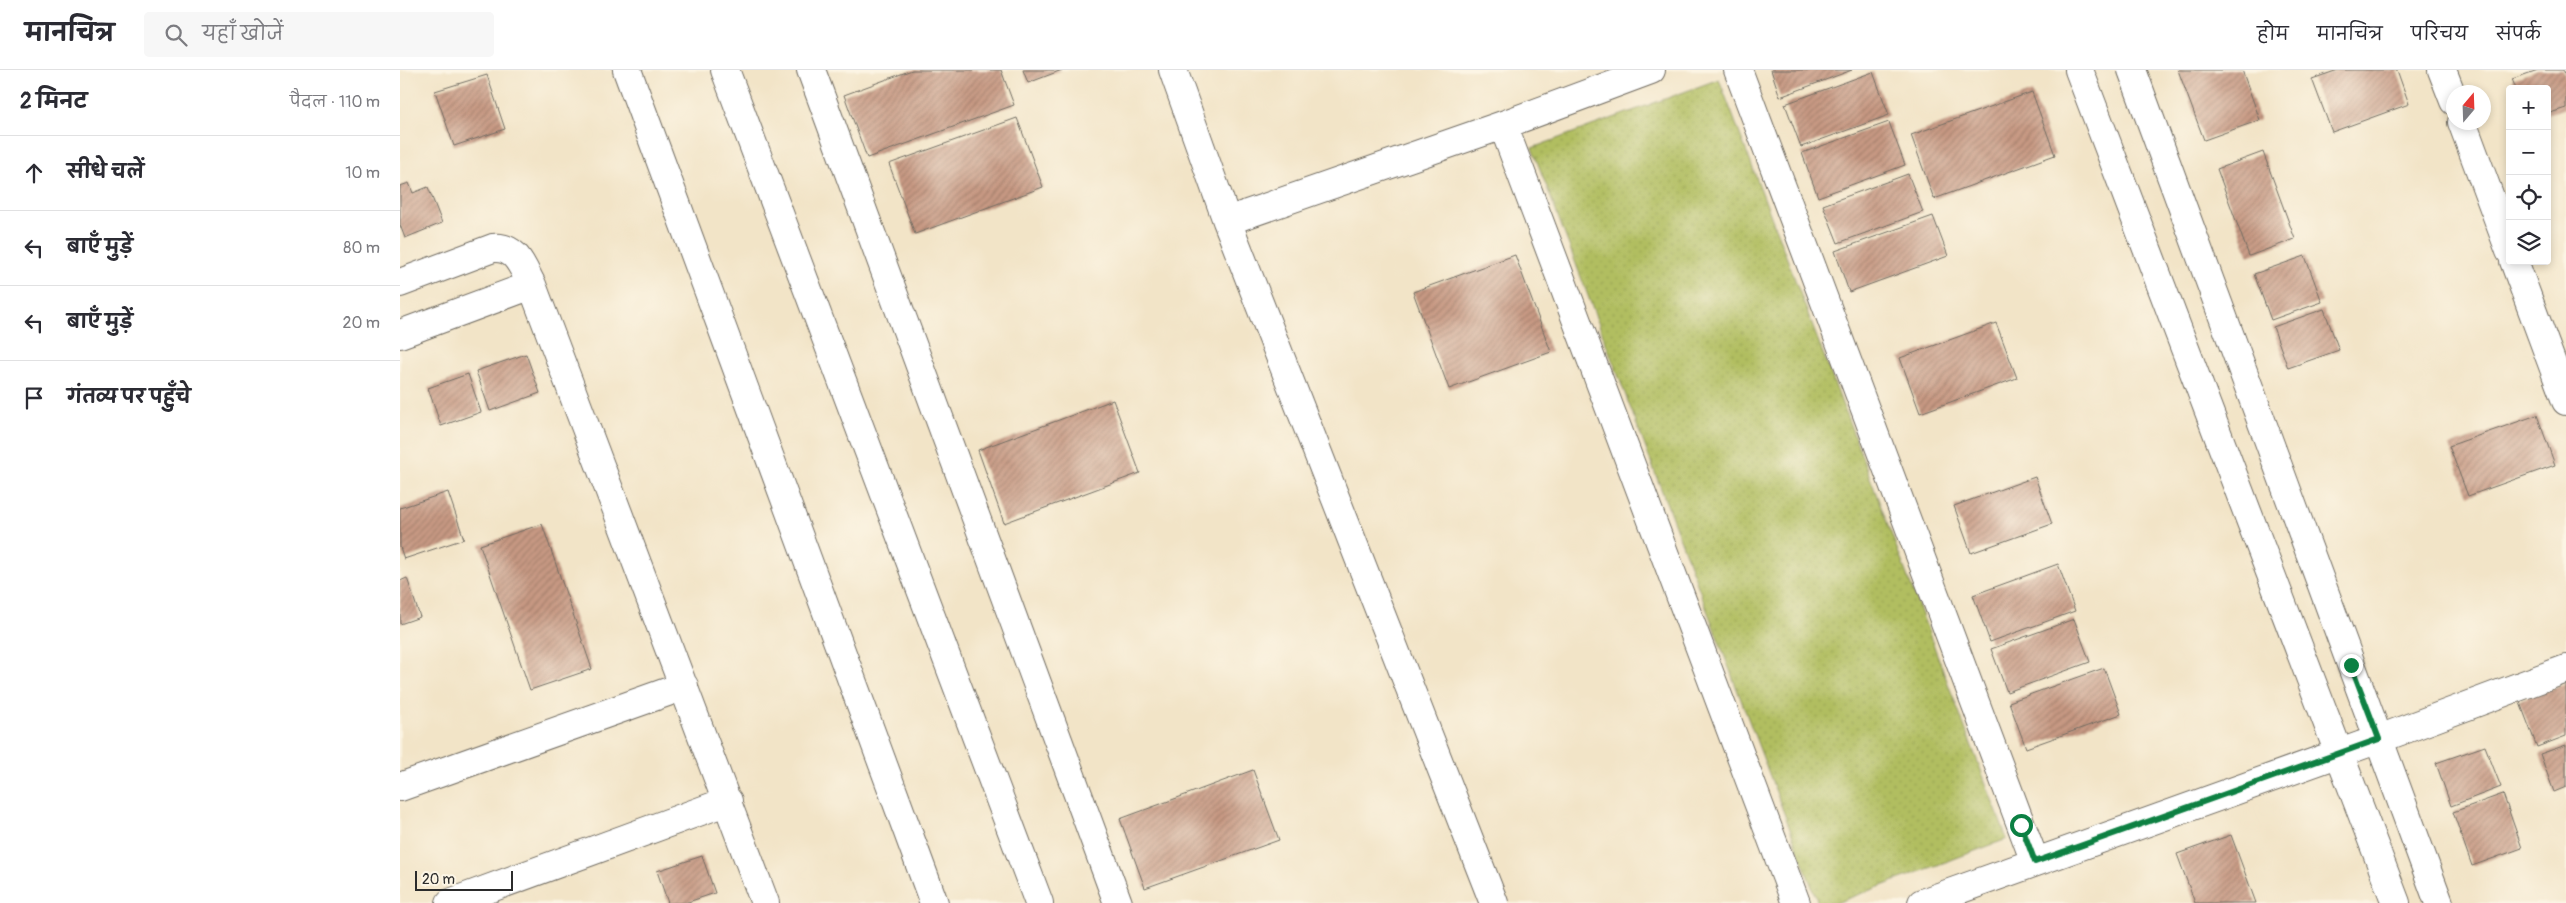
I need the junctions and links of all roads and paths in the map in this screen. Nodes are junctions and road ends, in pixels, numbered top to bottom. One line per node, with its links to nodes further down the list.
1 (627, 70): 29 (street)
2 (725, 70): 30 (street)
3 (811, 70): 31 (street)
4 (1173, 70): 13 (street)
5 (1651, 70): 11 (street)
6 (1738, 70): 26 (street)
7 (2079, 70): 23 (street)
8 (2132, 70): 22 (street)
9 (2449, 72): 10 (street)
10 (2451, 85)
11 (1504, 125): 13 (street); 33 (street)
12 (2465, 130): 14 (street)
13 (1227, 221): 32 (street)
14 (2506, 240)
15 (2515, 265): 19 (street)
16 (400, 283): 17 (street)
17 (532, 285): 18 (street); 21 (street)
18 (400, 334)
19 (2566, 401)
20 (2566, 669): 22 (street)
21 (684, 686): 24 (street); 25 (street)
22 (2379, 739): 23 (street); 36 (street)
23 (2339, 752): 26 (street); 35 (street)
24 (400, 787)
25 (728, 800): 27 (street); 28 (street)
26 (2035, 862): 34 (street)
27 (450, 903)
28 (765, 903)
29 (934, 903)
30 (1039, 903)
31 (1118, 903)
32 (1494, 903)
33 (1796, 903)
34 (1922, 903)
35 (2396, 903)
36 (2439, 903)

